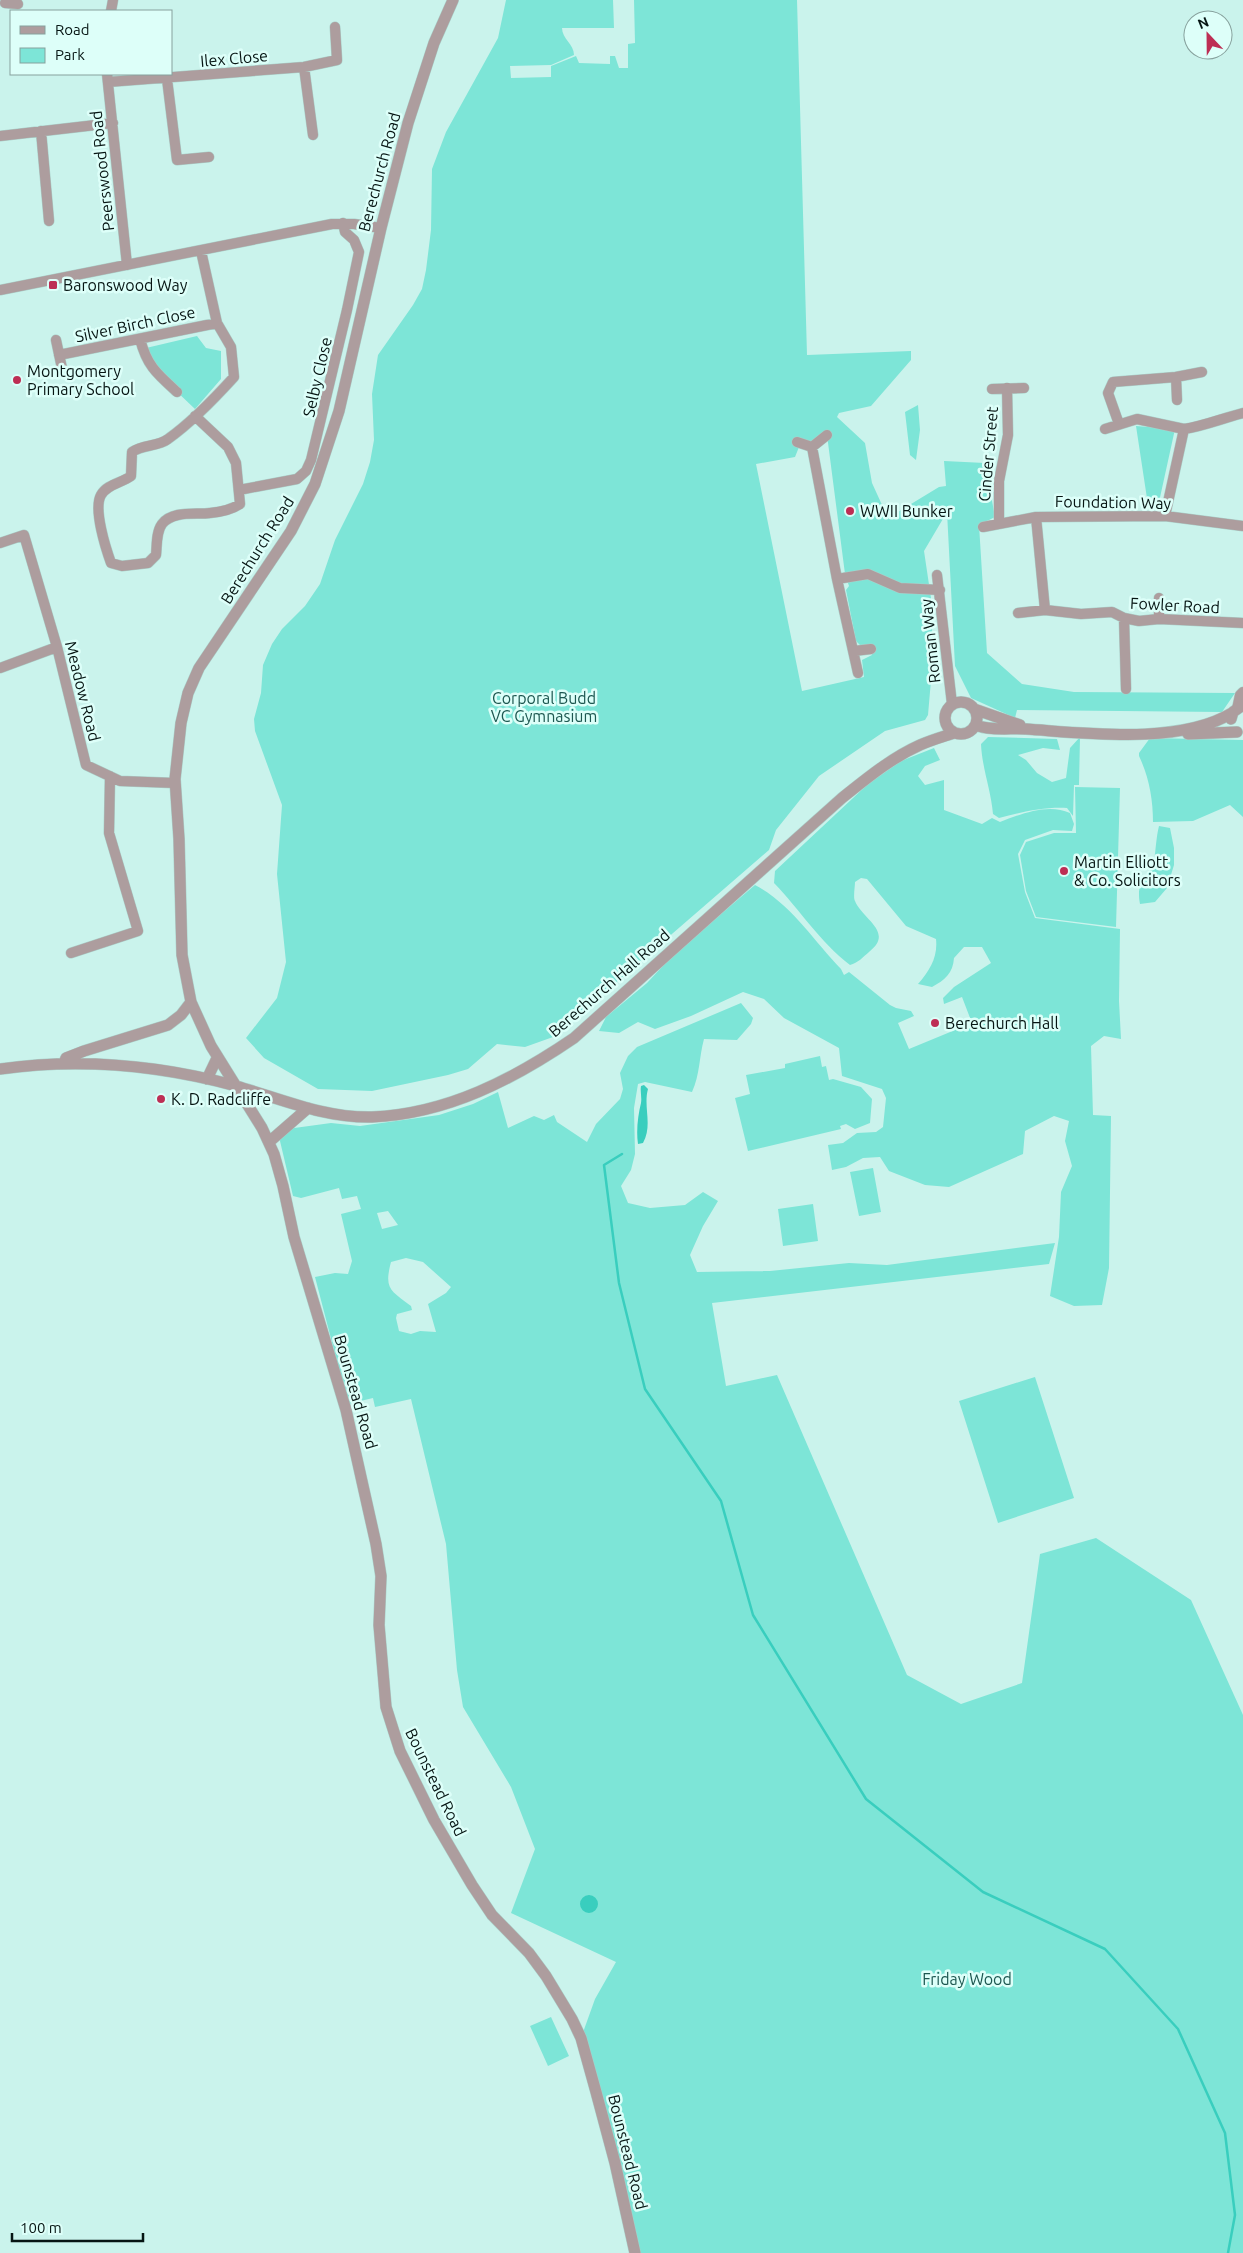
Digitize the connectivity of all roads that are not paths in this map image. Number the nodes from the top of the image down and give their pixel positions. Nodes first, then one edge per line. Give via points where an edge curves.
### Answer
1 (454, 0) edge
2 (3, 4) edge
3 (18, 4) dead end
4 (335, 27) dead end
5 (304, 67) junction
6 (107, 78) edge
7 (167, 79) junction
8 (113, 123) junction
9 (41, 131) junction
10 (313, 135) dead end
11 (0, 136) edge
12 (209, 157) dead end
13 (49, 221) dead end
14 (343, 223) junction
15 (380, 228) junction
16 (201, 251) junction
17 (127, 265) junction
18 (0, 290) edge
19 (216, 323) junction
20 (140, 339) junction
21 (56, 340) dead end
22 (60, 356) junction
23 (1202, 372) dead end
24 (63, 373) dead end
25 (1176, 377) junction
26 (1007, 388) junction
27 (1024, 388) dead end
28 (992, 389) dead end
29 (177, 392) dead end
30 (1177, 400) dead end
31 (1243, 413) edge
32 (195, 416) junction
33 (1119, 424) junction
34 (1105, 429) dead end
35 (1184, 429) junction
36 (827, 435) dead end
37 (797, 442) dead end
38 (812, 447) junction
39 (239, 490) junction
40 (1036, 516) junction
41 (1165, 516) junction
42 (999, 524) junction
43 (983, 526) dead end
44 (1243, 526) edge
45 (0, 543) edge
46 (937, 575) dead end
47 (837, 579) junction
48 (940, 590) junction
49 (1159, 598) dead end
50 (1045, 610) junction
51 (1018, 613) dead end
52 (1124, 618) junction
53 (1159, 619) junction
54 (1243, 623) edge
55 (57, 647) junction
56 (871, 649) dead end
57 (854, 651) junction
58 (0, 668) edge
59 (858, 673) dead end
60 (1126, 689) dead end
61 (1243, 692) edge
62 (952, 704) junction
63 (974, 709) junction
64 (1237, 709) edge
65 (946, 722) junction
66 (976, 725) junction
67 (1026, 729) junction
68 (1179, 732) junction
69 (954, 733) junction
70 (1240, 733) edge
71 (920, 745) junction
72 (110, 776) junction
73 (175, 783) junction
74 (72, 953) dead end
75 (191, 1002) junction
76 (217, 1058) junction
77 (64, 1063) junction
78 (0, 1069) edge
79 (207, 1079) junction
80 (235, 1086) junction
81 (308, 1108) junction
82 (269, 1142) junction
83 (635, 2253) edge

1 - 15 street, Berechurch Road via 434,43 408,123
2 - 3 street
4 - 5 street, Ilex Close via 337,60
5 - 7 street, Ilex Close
5 - 10 street
6 - 7 street, Ilex Close
6 - 8 street, Peerswood Road
7 - 12 street via 177,160
8 - 9 street
8 - 17 street, Peerswood Road
9 - 11 street
9 - 13 street
14 - 15 street
14 - 16 street
14 - 39 street, Selby Close via 358,252 312,460 298,479
15 - 73 street, Berechurch Road via 339,411 315,484 291,531 199,668 183,711
16 - 17 street
16 - 19 street
17 - 18 street
19 - 20 street, Silver Birch Close
19 - 32 street via 231,347 234,377
20 - 22 street, Silver Birch Close
20 - 29 street via 151,369
21 - 22 street
22 - 24 street
23 - 25 street
25 - 30 street
25 - 33 street via 1113,382 1108,393
26 - 27 street, Cinder Street
26 - 28 street, Cinder Street
26 - 42 street, Cinder Street via 1008,435 999,481
31 - 35 street
32 - 39 street via 228,447 236,463
32 - 39 street via 167,440 132,452 131,476 101,494 98,510 111,564 148,563 156,555 162,524 170,518 192,512 209,514 231,510 240,504
33 - 34 street
33 - 35 street via 1137,419
35 - 41 street
36 - 38 street
37 - 38 street
38 - 47 street
40 - 41 street, Foundation Way
40 - 42 street, Foundation Way
40 - 50 street
41 - 44 street, Foundation Way
42 - 43 street, Foundation Way
45 - 55 street, Meadow Road via 24,535
46 - 48 street, Roman Way
47 - 48 street via 868,574 900,588
47 - 57 street
48 - 62 street, Roman Way
49 - 53 street
50 - 51 street, Fowler Road
50 - 52 street, Fowler Road via 1081,614 1112,612
52 - 53 street, Fowler Road via 1139,621
52 - 60 street
53 - 54 street, Fowler Road
55 - 58 street
55 - 72 street, Meadow Road via 86,766
56 - 57 street
57 - 59 street
61 - 64 street
62 - 63 street via 962,702
62 - 65 street
63 - 66 street via 978,714
63 - 67 street
64 - 68 street via 1211,725
64 - 70 street via 1232,726
65 - 69 street
65 - 71 street, Berechurch Hall Road
66 - 67 street
66 - 69 street via 968,733
67 - 68 street via 1072,734
68 - 70 street via 1206,735
69 - 71 street, Berechurch Hall Road
71 - 81 street, Berechurch Hall Road via 880,768 842,798 588,1026 550,1054 471,1096 416,1112 364,1116 326,1114
72 - 73 street, Meadow Road via 120,781
72 - 74 street via 109,833 138,931
73 - 75 street, Berechurch Road via 182,955
75 - 76 street, Berechurch Road
75 - 77 street via 168,1025 84,1050 66,1058
76 - 79 street
76 - 80 street, Berechurch Road
77 - 78 street, Berechurch Hall Road
77 - 79 street, Berechurch Hall Road via 136,1066
79 - 80 street, Berechurch Hall Road
80 - 81 street, Berechurch Hall Road
80 - 82 street, Bounstead Road
81 - 82 street
82 - 83 street, Bounstead Road via 346,1410 366,1492 381,1576 381,1656 390,1720 400,1751 431,1814 472,1885 492,1915 546,1976 572,2019 596,2092

